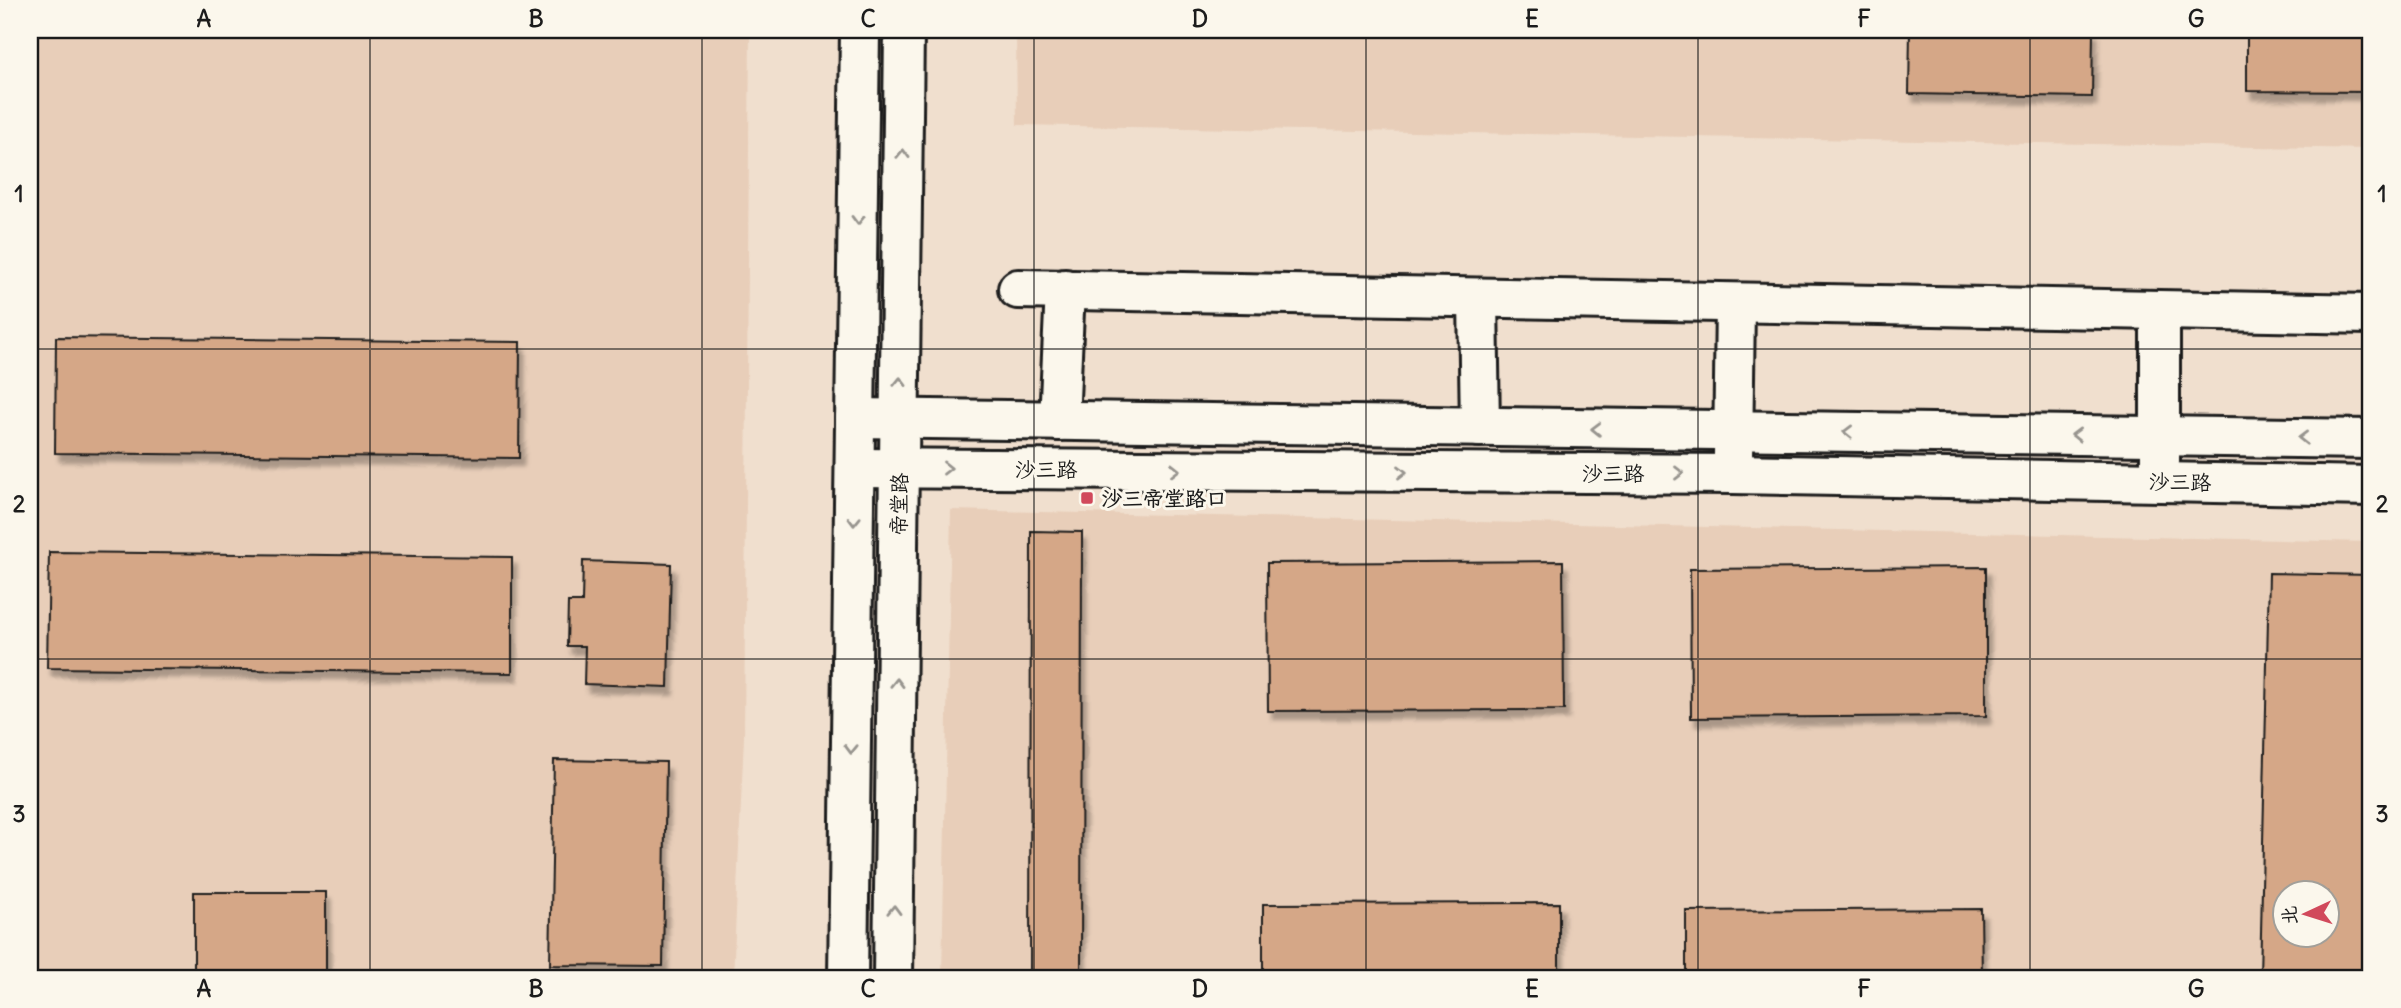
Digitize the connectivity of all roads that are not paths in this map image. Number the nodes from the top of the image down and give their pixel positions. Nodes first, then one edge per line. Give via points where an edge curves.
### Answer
1 (860, 30) edge
2 (904, 30) edge
3 (1018, 289) dead end
4 (1065, 289) junction
5 (1478, 299) junction
6 (1735, 304) junction
7 (2160, 310) junction
8 (2371, 314) edge
9 (855, 418) junction
10 (900, 418) junction
11 (1059, 421) junction
12 (1480, 427) junction
13 (1734, 431) junction
14 (2160, 437) junction
15 (2371, 439) edge
16 (855, 468) junction
17 (900, 468) junction
18 (1733, 474) junction
19 (2160, 482) junction
20 (2371, 486) edge
21 (848, 978) edge
22 (893, 978) edge

1 -> 9 street
10 -> 2 street, 帝堂路
3 - 4 street
4 - 5 street
4 - 11 street
5 - 6 street
5 - 12 street
6 - 7 street
6 - 13 street
7 - 8 street
7 - 14 street
9 - 10 street, 沙三路
9 - 16 street
10 - 11 street, 沙三路
10 - 17 street, 帝堂路
11 - 12 street, 沙三路
13 -> 12 street, 沙三路
14 -> 13 street, 沙三路
13 - 18 street
15 -> 14 street, 沙三路
14 - 19 street
16 - 17 street, 沙三路
16 -> 21 street
17 -> 18 street, 沙三路
22 -> 17 street, 帝堂路
18 - 19 street, 沙三路
19 - 20 street, 沙三路

